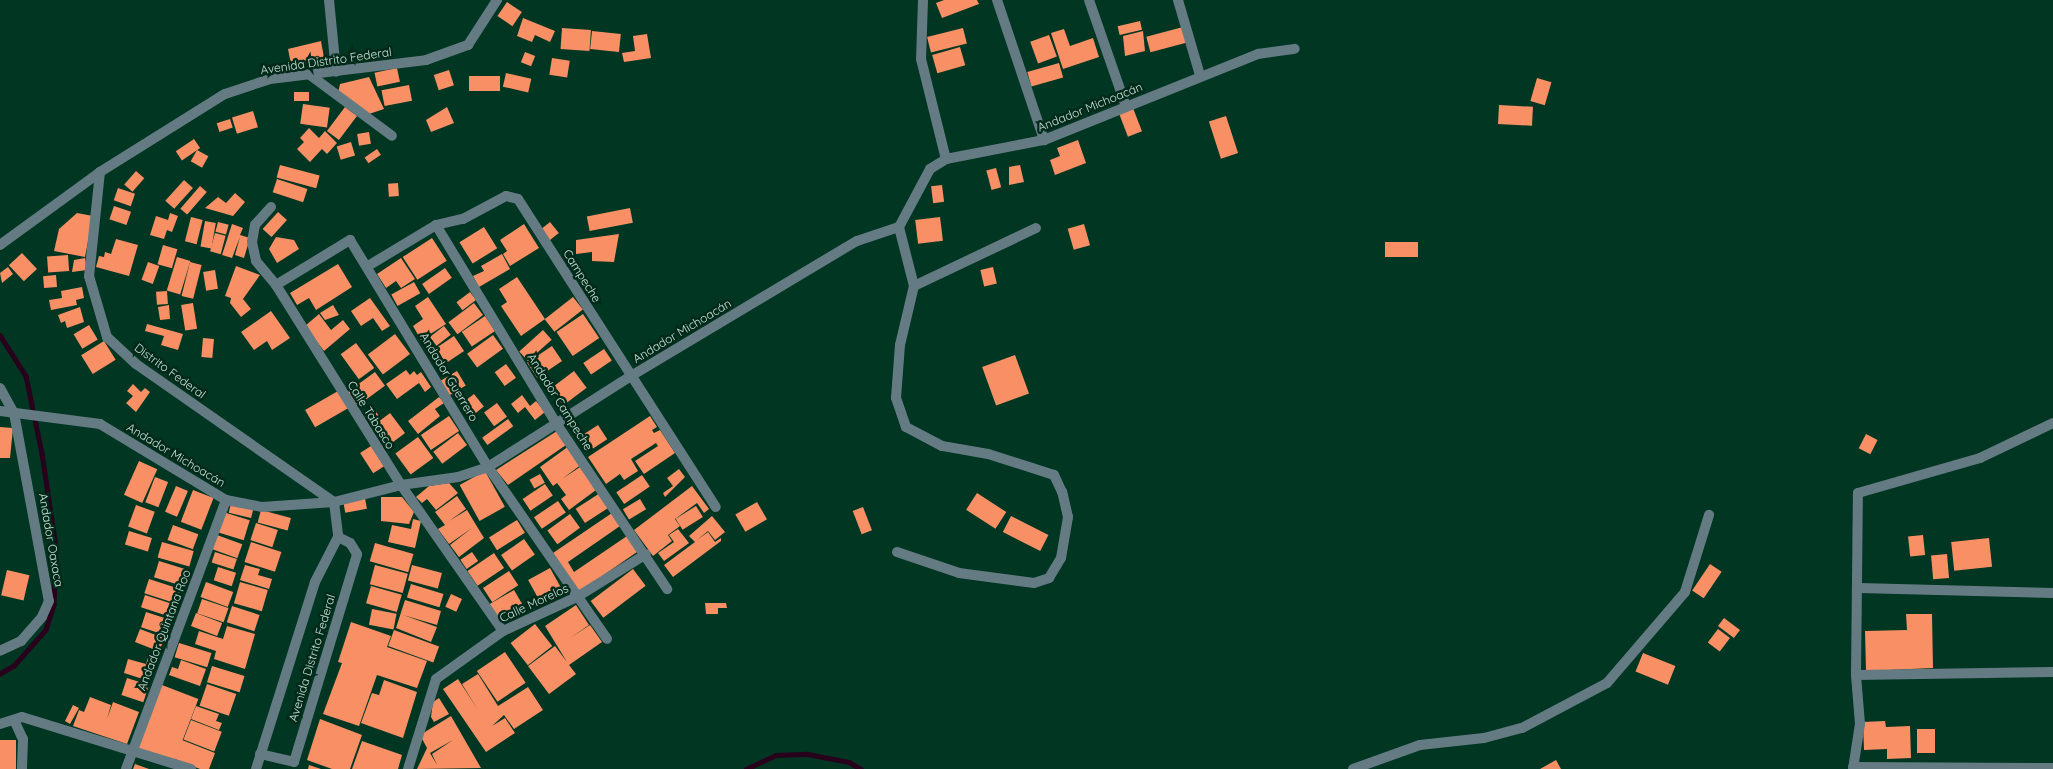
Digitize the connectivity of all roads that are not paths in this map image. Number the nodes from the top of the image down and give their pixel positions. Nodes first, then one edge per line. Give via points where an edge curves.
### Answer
1 (329, 0) edge
2 (497, 0) edge
3 (923, 0) edge
4 (997, 0) edge
5 (1089, 0) edge
6 (1178, 0) edge
7 (1295, 50) dead end
8 (336, 72) junction
9 (310, 75) junction
10 (1200, 75) junction
11 (1126, 106) junction
12 (392, 136) dead end
13 (1044, 140) junction
14 (946, 159) junction
15 (100, 172) junction
16 (271, 206) dead end
17 (436, 225) junction
18 (899, 227) junction
19 (1036, 228) dead end
20 (0, 246) edge
21 (368, 266) junction
22 (276, 285) junction
23 (914, 286) junction
24 (631, 376) junction
25 (0, 388) edge
26 (0, 411) edge
27 (18, 413) junction
28 (556, 423) junction
29 (2053, 423) edge
30 (488, 467) junction
31 (401, 486) junction
32 (226, 500) junction
33 (334, 502) junction
34 (716, 507) dead end
35 (1709, 515) dead end
36 (338, 537) junction
37 (897, 552) dead end
38 (646, 554) junction
39 (1859, 588) junction
40 (668, 589) dead end
41 (2053, 594) edge
42 (577, 597) junction
43 (503, 631) junction
44 (607, 639) dead end
45 (0, 651) edge
46 (2053, 672) edge
47 (1856, 675) junction
48 (14, 720) junction
49 (0, 724) edge
50 (132, 749) junction
51 (260, 754) junction
52 (1853, 768) edge
53 (2053, 768) edge
54 (22, 769) edge
55 (126, 769) edge
56 (191, 769) edge
57 (256, 769) edge
58 (408, 769) edge
59 (1352, 769) edge

1 - 8 street
2 - 8 street, Avenida Distrito Federal via 468,45 426,60
3 - 14 street via 921,59
4 - 13 street
5 - 11 street
6 - 10 street
7 - 10 street, Andador Michoacán via 1258,54
8 - 9 street, Avenida Distrito Federal
9 - 12 street
9 - 15 street, Avenida Distrito Federal via 270,79 225,94
10 - 11 street, Andador Michoacán
11 - 13 street, Andador Michoacán
13 - 14 street, Andador Michoacán
14 - 18 street, Andador Michoacán via 930,170
15 - 20 street, Avenida Distrito Federal
15 - 33 street, Distrito Federal via 89,276 107,337 136,364
16 - 22 street, Calle Tabasco via 254,225 252,242 256,261
17 - 21 street, Campeche
17 - 24 street, Campeche via 463,219 506,196 518,199
17 - 28 street, Andador Campeche
18 - 23 street
18 - 24 street, Andador Michoacán via 857,240
19 - 23 street
21 - 22 street, Andador Guerrero via 350,240
21 - 30 street, Andador Guerrero
22 - 31 street, Calle Tabasco
23 - 37 street via 900,344 896,398 906,427 942,446 988,454 1054,475 1068,517 1061,558 1049,578 1034,583 959,573
24 - 28 street, Andador Michoacán
24 - 34 street, Campeche
25 - 27 street, Andador Oaxaca
26 - 27 street, Andador Michoacán
27 - 32 street, Andador Michoacán via 100,424
27 - 45 street, Andador Oaxaca via 49,601 42,617 21,641
28 - 30 street, Andador Michoacán
28 - 38 street, Andador Campeche
29 - 39 street via 1980,458 1858,493
30 - 31 street, Andador Michoacán via 458,477
30 - 42 street, Andador Guerrero
31 - 33 street, Andador Michoacán
31 - 43 street, Calle Tabasco
32 - 33 street, Andador Michoacán via 262,507
32 - 50 street, Andador Quintana Roo
33 - 36 street
35 - 59 street via 1685,592 1606,683 1522,728 1484,738 1420,745
36 - 51 street, Avenida Distrito Federal via 315,582
36 - 51 street, Avenida Distrito Federal via 350,543 357,554 294,762
38 - 40 street, Andador Campeche
38 - 42 street, Calle Morelos
39 - 41 street
39 - 47 street
42 - 43 street, Calle Morelos
42 - 44 street, Andador Guerrero
43 - 58 street, Calle Morelos via 436,679
46 - 47 street
47 - 52 street via 1860,724
48 - 49 street
48 - 50 street via 22,717
48 - 54 street via 23,739
50 - 55 street, Andador Quintana Roo
50 - 56 street
51 - 57 street, Avenida Distrito Federal
52 - 53 street

